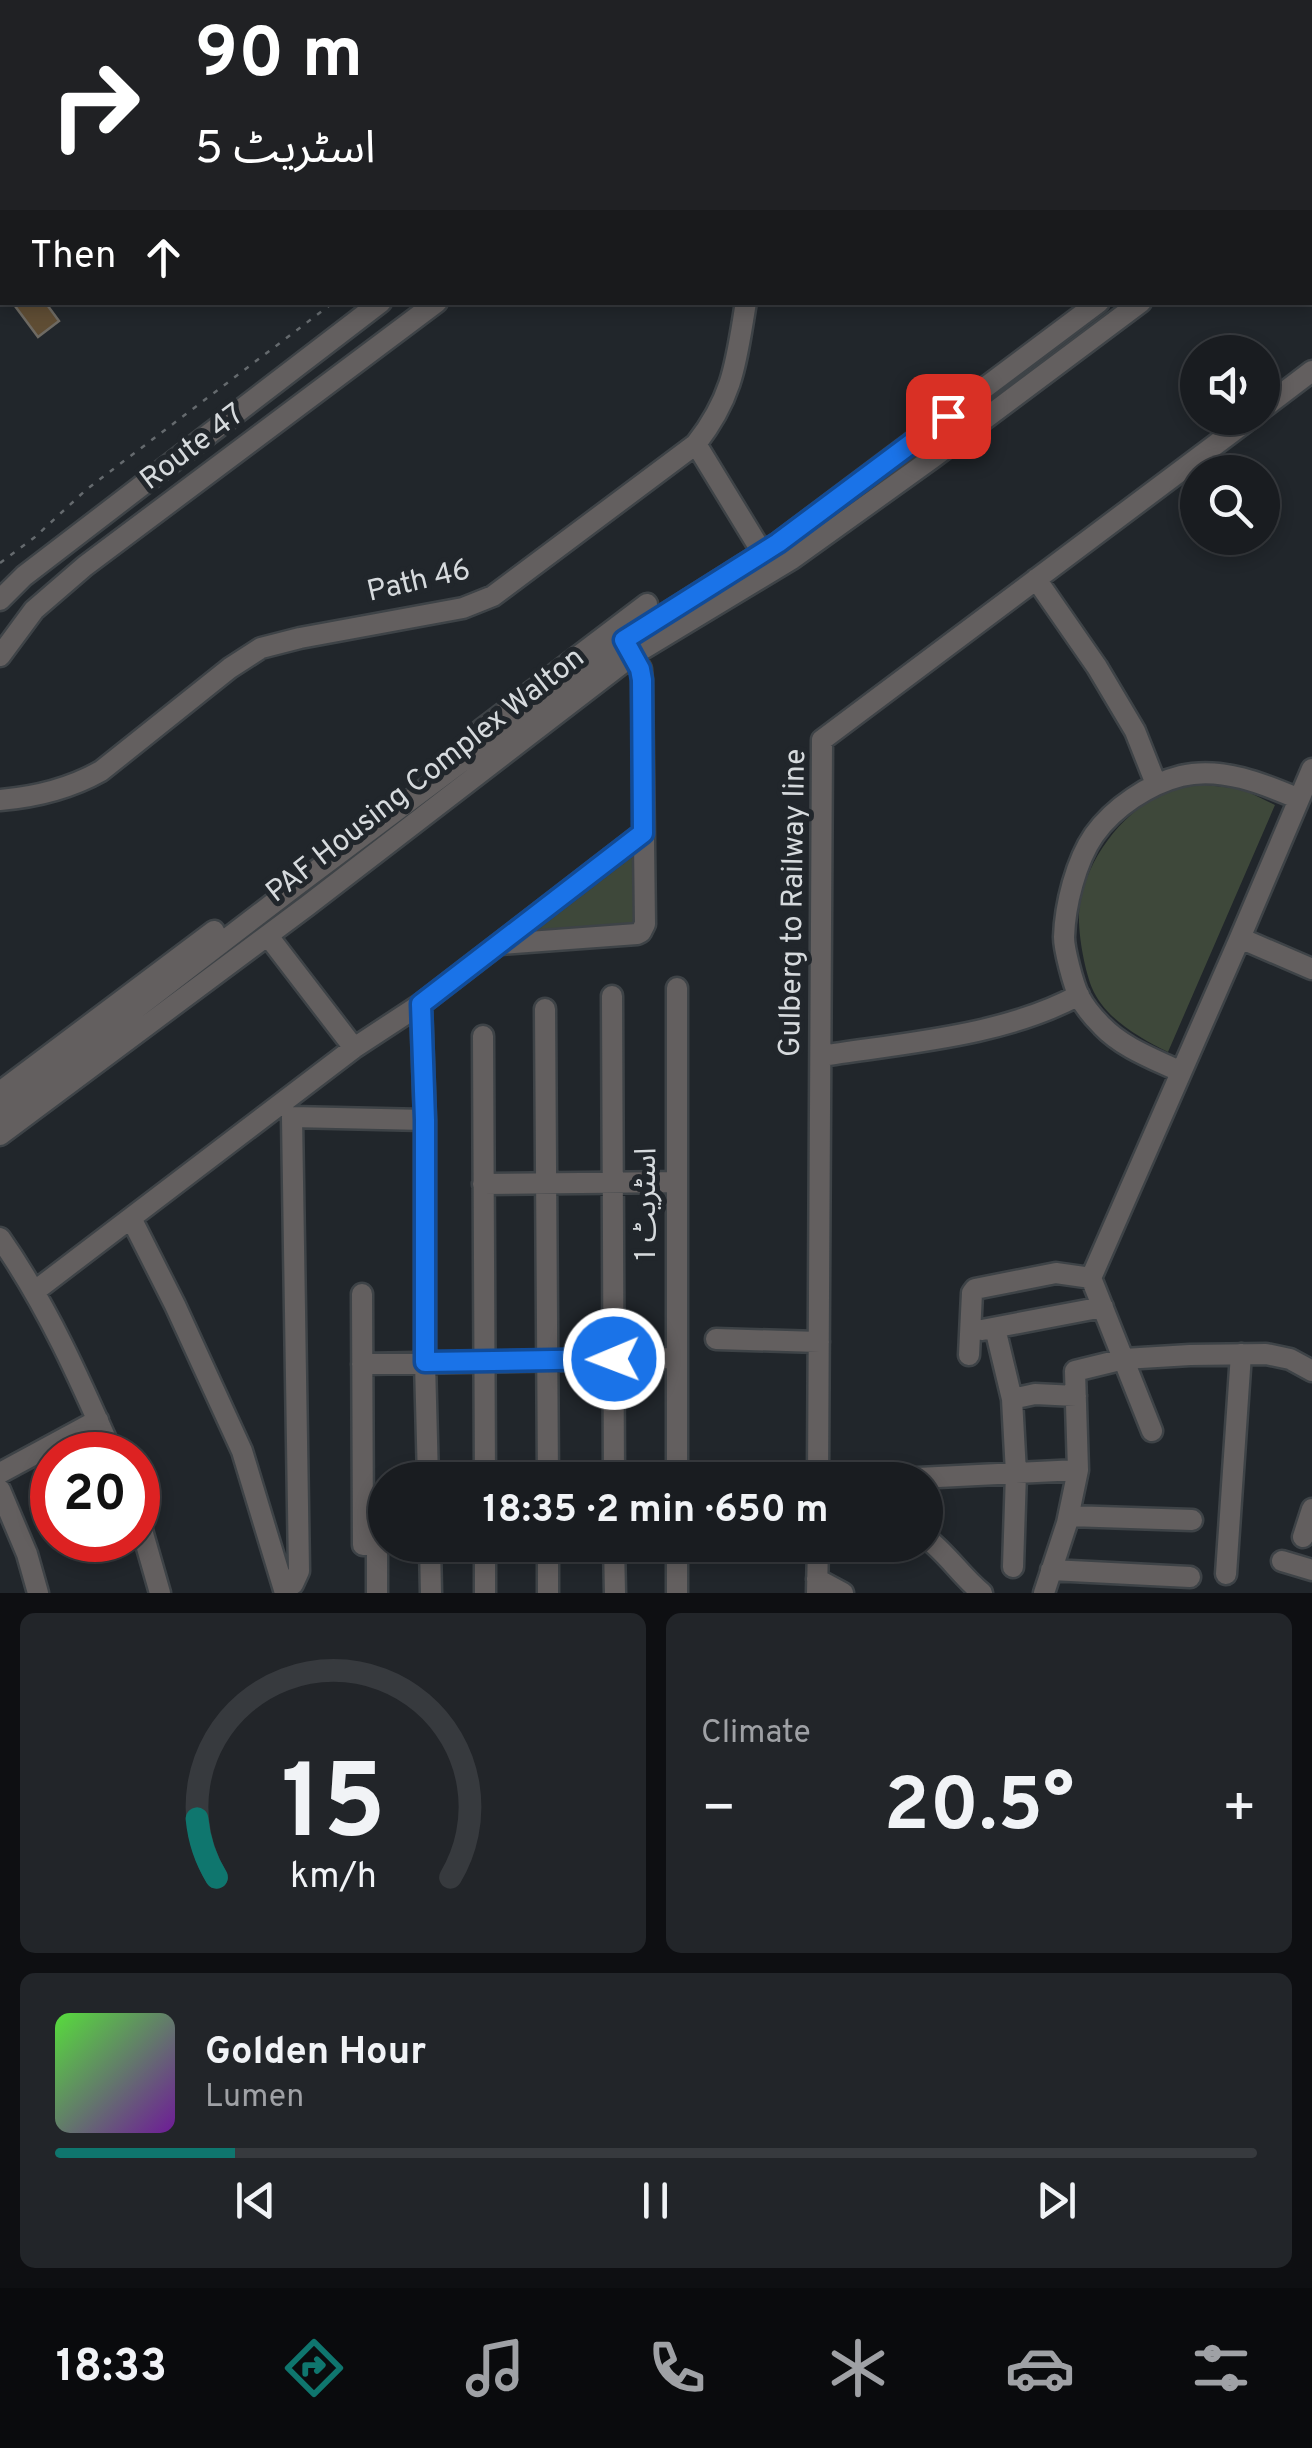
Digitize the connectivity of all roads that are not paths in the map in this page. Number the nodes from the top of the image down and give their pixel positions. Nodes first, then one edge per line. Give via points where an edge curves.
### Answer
1 (377, 305) edge
2 (433, 305) edge
3 (745, 305) edge
4 (1095, 305) edge
5 (1137, 305) edge
6 (1312, 371) edge
7 (1280, 395) edge
8 (1228, 435) edge
9 (696, 444) junction
10 (768, 562) junction
11 (1036, 579) junction
12 (0, 600) edge
13 (647, 604) dead end
14 (624, 641) junction
15 (0, 656) edge
16 (1312, 770) edge
17 (1156, 784) junction
18 (1299, 799) junction
19 (0, 800) edge
20 (643, 833) junction
21 (268, 936) junction
22 (1240, 938) junction
23 (499, 944) junction
24 (1312, 969) edge
25 (677, 988) dead end
26 (1078, 995) junction
27 (612, 996) dead end
28 (421, 1004) junction
29 (545, 1009) dead end
30 (482, 1036) dead end
31 (354, 1048) junction
32 (821, 1056) junction
33 (1180, 1072) junction
34 (0, 1092) edge
35 (288, 1110) junction
36 (0, 1113) edge
37 (425, 1120) junction
38 (0, 1135) edge
39 (677, 1182) junction
40 (613, 1183) junction
41 (483, 1184) junction
42 (546, 1184) junction
43 (132, 1218) junction
44 (0, 1238) edge
45 (1090, 1278) junction
46 (35, 1291) junction
47 (362, 1294) dead end
48 (1102, 1306) junction
49 (716, 1339) dead end
50 (819, 1342) junction
51 (1240, 1354) junction
52 (969, 1355) dead end
53 (677, 1358) junction
54 (614, 1359) junction
55 (1124, 1359) junction
56 (547, 1360) junction
57 (484, 1361) junction
58 (425, 1362) junction
59 (362, 1364) junction
60 (1312, 1371) edge
61 (1076, 1396) junction
62 (1012, 1398) junction
63 (98, 1420) junction
64 (1152, 1431) dead end
65 (103, 1432) edge
66 (428, 1462) edge
67 (485, 1462) edge
68 (548, 1462) edge
69 (614, 1462) edge
70 (677, 1462) edge
71 (818, 1462) edge
72 (1078, 1470) junction
73 (0, 1473) edge
74 (1016, 1473) junction
75 (943, 1477) edge
76 (0, 1490) edge
77 (1312, 1509) edge
78 (1069, 1516) junction
79 (1192, 1520) dead end
80 (1304, 1538) dead end
81 (368, 1545) edge
82 (943, 1553) edge
83 (1282, 1560) dead end
84 (151, 1562) edge
85 (380, 1562) edge
86 (430, 1562) edge
87 (485, 1562) edge
88 (548, 1562) edge
89 (614, 1562) edge
90 (677, 1562) edge
91 (1013, 1567) dead end
92 (1052, 1570) junction
93 (1312, 1570) edge
94 (1226, 1574) dead end
95 (1190, 1577) dead end
96 (817, 1586) edge
97 (284, 1590) edge
98 (36, 1592) edge
99 (160, 1593) edge
100 (377, 1593) edge
101 (431, 1593) edge
102 (486, 1593) edge
103 (548, 1593) edge
104 (615, 1593) edge
105 (677, 1593) edge
106 (843, 1593) edge
107 (982, 1593) edge
108 (1044, 1593) edge

1 - 12 street, Route 47
2 - 15 street, Route 47 via 85,566 34,610
3 - 9 street, Path 46 via 728,392
4 - 10 street, PAF Housing Complex Walton
5 - 10 street, PAF Housing Complex Walton via 934,457
6 - 7 street
8 - 11 street, Gulberg to Railway line
9 - 10 street
9 - 19 street, Path 46 via 493,596 463,608 262,648 101,771 54,792
10 - 14 street, PAF Housing Complex Walton
11 - 17 street via 1135,730
11 - 32 street, Gulberg to Railway line via 822,740
13 - 14 street
14 - 20 street via 642,680
14 - 21 street, PAF Housing Complex Walton
14 - 34 street
14 - 36 street, PAF Housing Complex Walton
16 - 18 street
17 - 18 street via 1223,775
17 - 26 street via 1094,835 1072,880 1064,939
18 - 22 street
20 - 23 street
20 - 23 street via 641,932
21 - 31 street
21 - 38 street, PAF Housing Complex Walton
22 - 24 street
22 - 33 street
23 - 28 street
25 - 39 street, اسٹریٹ 1
26 - 32 street via 998,1025
26 - 33 street via 1103,1028
27 - 40 street
28 - 31 street
28 - 37 street
29 - 42 street
30 - 41 street
31 - 35 street
32 - 50 street, Gulberg to Railway line
33 - 45 street
35 - 37 street
35 - 43 street
35 - 97 street via 299,1572
37 - 58 street
39 - 40 street
39 - 53 street, اسٹریٹ 1
40 - 42 street
40 - 54 street
41 - 42 street
41 - 57 street
42 - 56 street
43 - 46 street
43 - 97 street via 242,1451
44 - 46 street
45 - 48 street
45 - 52 street via 1056,1273 975,1289
46 - 63 street
47 - 59 street
48 - 55 street
48 - 62 street via 989,1329
49 - 50 street
50 - 71 street, Gulberg to Railway line
51 - 55 street
51 - 60 street via 1266,1354
51 - 94 street
53 - 54 street
53 - 70 street, اسٹریٹ 1
54 - 56 street
54 - 69 street
55 - 61 street via 1074,1371
55 - 64 street
56 - 57 street
56 - 68 street
57 - 58 street
57 - 67 street
58 - 59 street
58 - 66 street
59 - 81 street via 363,1545
61 - 62 street
61 - 72 street
62 - 74 street
63 - 65 street
63 - 73 street
72 - 74 street
72 - 78 street
74 - 75 street
74 - 91 street
76 - 98 street
77 - 80 street
78 - 79 street
78 - 92 street
82 - 107 street
83 - 93 street
84 - 99 street
85 - 100 street
86 - 101 street
87 - 102 street
88 - 103 street
89 - 104 street
90 - 105 street
92 - 95 street
92 - 108 street
96 - 106 street

